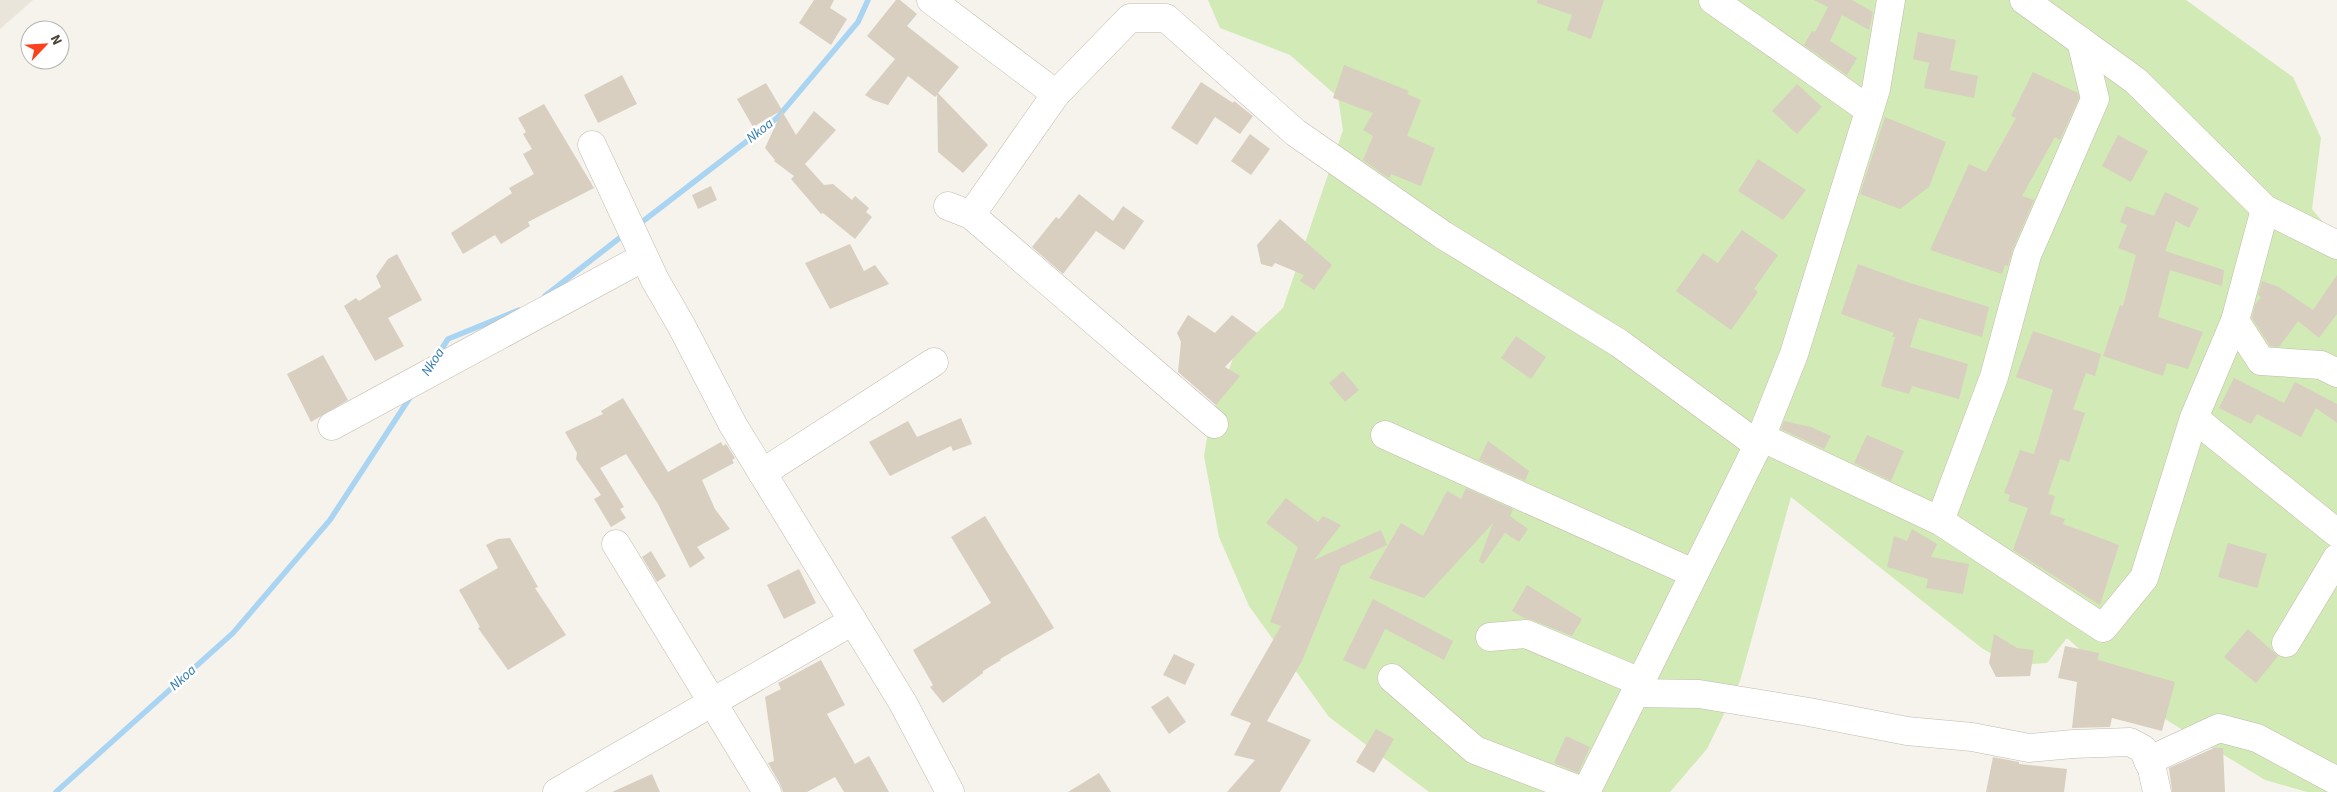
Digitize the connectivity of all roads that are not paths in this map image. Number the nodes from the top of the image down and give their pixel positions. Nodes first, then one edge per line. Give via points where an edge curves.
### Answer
1 (930, 0) edge
2 (1144, 0) edge
3 (1714, 0) edge
4 (1891, 0) edge
5 (2024, 0) edge
6 (1166, 18) junction
7 (2081, 41) junction
8 (1056, 94) junction
9 (1869, 110) junction
10 (592, 145) dead end
11 (2265, 209) junction
12 (2337, 245) edge
13 (644, 257) junction
14 (2235, 321) junction
15 (934, 362) dead end
16 (2337, 373) edge
17 (2194, 418) junction
18 (1214, 424) dead end
19 (332, 426) dead end
20 (1385, 435) dead end
21 (1759, 441) junction
22 (762, 473) junction
23 (1940, 521) junction
24 (2337, 533) edge
25 (616, 544) dead end
26 (2337, 558) edge
27 (1693, 573) junction
28 (852, 621) junction
29 (1490, 637) dead end
30 (2286, 643) dead end
31 (1392, 678) dead end
32 (1638, 688) junction
33 (713, 702) junction
34 (2148, 761) junction
35 (2337, 782) edge
36 (557, 792) edge
37 (767, 792) edge
38 (950, 792) edge
39 (1585, 792) edge
40 (2157, 792) edge

1 - 8 street
2 - 6 street
3 - 9 street
4 - 9 street via 1876,89
5 - 7 street
6 - 8 street via 1130,18
6 - 21 street via 1296,133 1443,235 1619,343
7 - 11 street via 2136,81
7 - 23 street via 2095,99 2027,255 1994,377
8 - 18 street via 960,211
9 - 21 street via 1794,354
10 - 13 street
11 - 12 street
11 - 14 street
13 - 19 street
13 - 22 street
14 - 16 street via 2261,361 2321,365
14 - 17 street
15 - 22 street
17 - 23 street via 2144,578 2103,628
17 - 24 street
20 - 27 street
21 - 23 street
21 - 27 street
22 - 28 street
25 - 33 street
26 - 30 street
27 - 32 street
28 - 33 street
28 - 38 street via 903,704
29 - 32 street via 1526,634
31 - 39 street via 1475,750
32 - 34 street via 1699,694 1907,732 1972,737 2029,748 2130,742 2143,749
32 - 39 street
33 - 36 street
33 - 37 street
34 - 35 street via 2219,728 2257,738
34 - 40 street

